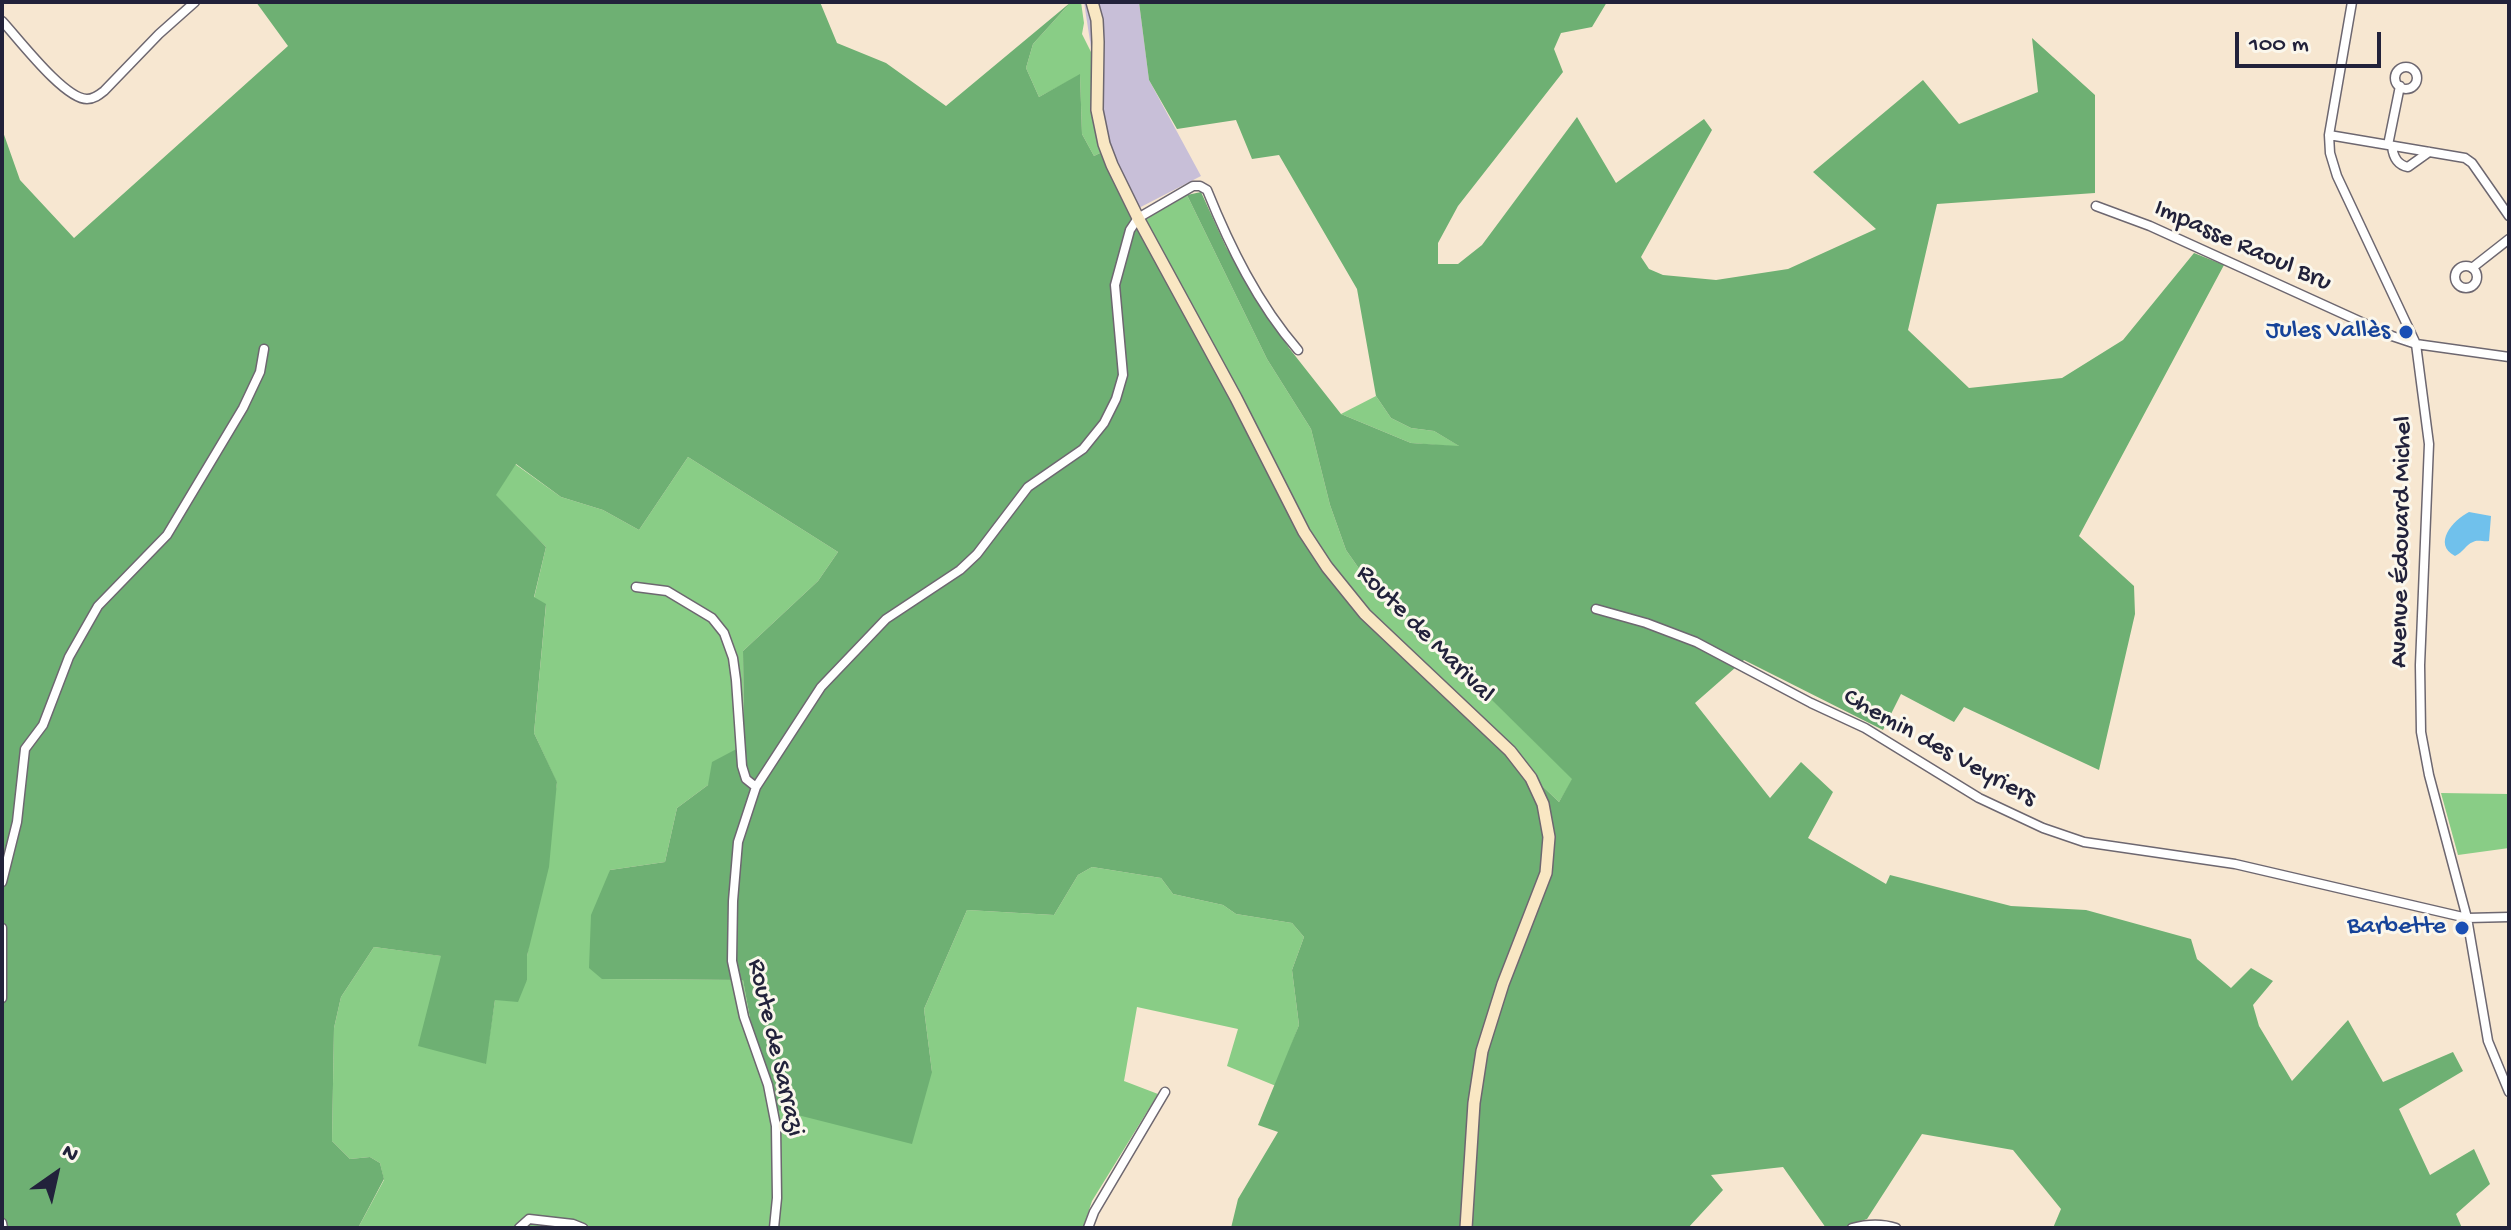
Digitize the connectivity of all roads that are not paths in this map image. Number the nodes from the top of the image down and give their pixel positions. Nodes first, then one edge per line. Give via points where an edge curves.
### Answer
1 (195, 2) edge
2 (1092, 2) edge
3 (2352, 2) edge
4 (2, 21) edge
5 (2400, 86) dead end
6 (2329, 135) junction
7 (2390, 145) junction
8 (2429, 152) junction
9 (2096, 206) dead end
10 (2509, 216) edge
11 (1138, 218) junction
12 (2509, 239) edge
13 (2472, 268) dead end
14 (2416, 344) junction
15 (264, 349) dead end
16 (1298, 350) dead end
17 (2509, 357) edge
18 (636, 587) dead end
19 (1596, 609) dead end
20 (756, 787) junction
21 (2, 882) edge
22 (2509, 917) edge
23 (2467, 918) junction
24 (2, 928) edge
25 (2, 998) edge
26 (1165, 1092) dead end
27 (2509, 1092) edge
28 (519, 1228) edge
29 (583, 1228) edge
30 (774, 1228) edge
31 (1088, 1228) edge
32 (1466, 1228) edge
33 (1852, 1228) edge
34 (1896, 1228) edge

1 - 4 street via 104,91 86,99 68,92
2 - 11 main road, Route de Marival via 1100,127
3 - 6 street, Avenue Édouard Michel
5 - 7 street
6 - 7 street
6 - 14 street, Avenue Édouard Michel via 2337,176
7 - 8 street
7 - 8 street via 2399,163 2408,167
8 - 10 street via 2472,163
9 - 14 street, Impasse Raoul Bru
11 - 16 street via 1193,186 1207,190 1233,251
11 - 20 street, Route de Sarrazi via 1115,285 1123,375 1104,423 1083,449 1028,487 960,570 886,619 821,687
11 - 32 main road, Route de Marival via 1286,500 1327,567 1365,614 1510,751 1543,804 1549,837 1546,873 1482,1051
12 - 13 street
14 - 17 street, Impasse Raoul Bru
14 - 23 street, Avenue Édouard Michel via 2429,444 2421,732
15 - 21 street via 243,408 167,535 98,606 69,657 43,725 25,749 17,822
18 - 20 street via 667,591 712,618 724,633 736,680 742,766
19 - 23 street, Chemin des Veyriers via 1696,642 1865,728 1948,781 2043,828 2098,845 2235,864
20 - 30 street, Route de Sarrazi via 738,842 732,961 776,1126
22 - 23 street, Chemin des Veyriers
23 - 27 street, Avenue Édouard Michel via 2488,1041
24 - 25 street
26 - 31 street
28 - 29 street via 529,1219
33 - 34 street

